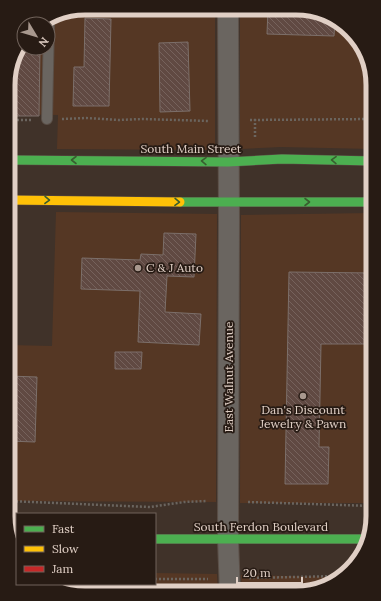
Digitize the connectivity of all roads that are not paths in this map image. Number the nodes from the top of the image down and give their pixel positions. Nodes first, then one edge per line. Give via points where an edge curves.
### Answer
1 (228, 15) edge
2 (48, 56) edge
3 (47, 120) road end
4 (15, 160) edge
5 (366, 160) edge
6 (228, 162) junction
7 (15, 200) edge
8 (366, 202) edge
9 (229, 203) junction
10 (156, 539) edge
11 (362, 539) edge
12 (228, 540) junction
13 (230, 586) edge

1 - 6 street, East Walnut Avenue
2 - 3 lane
6 -> 4 street, South Main Street
5 -> 6 street, South Main Street via 282,159
6 - 9 street, East Walnut Avenue
7 -> 9 street
9 -> 8 street
9 - 12 street, East Walnut Avenue
10 - 12 street, South Ferdon Boulevard
11 - 12 street, South Ferdon Boulevard
12 - 13 street, East Walnut Avenue

